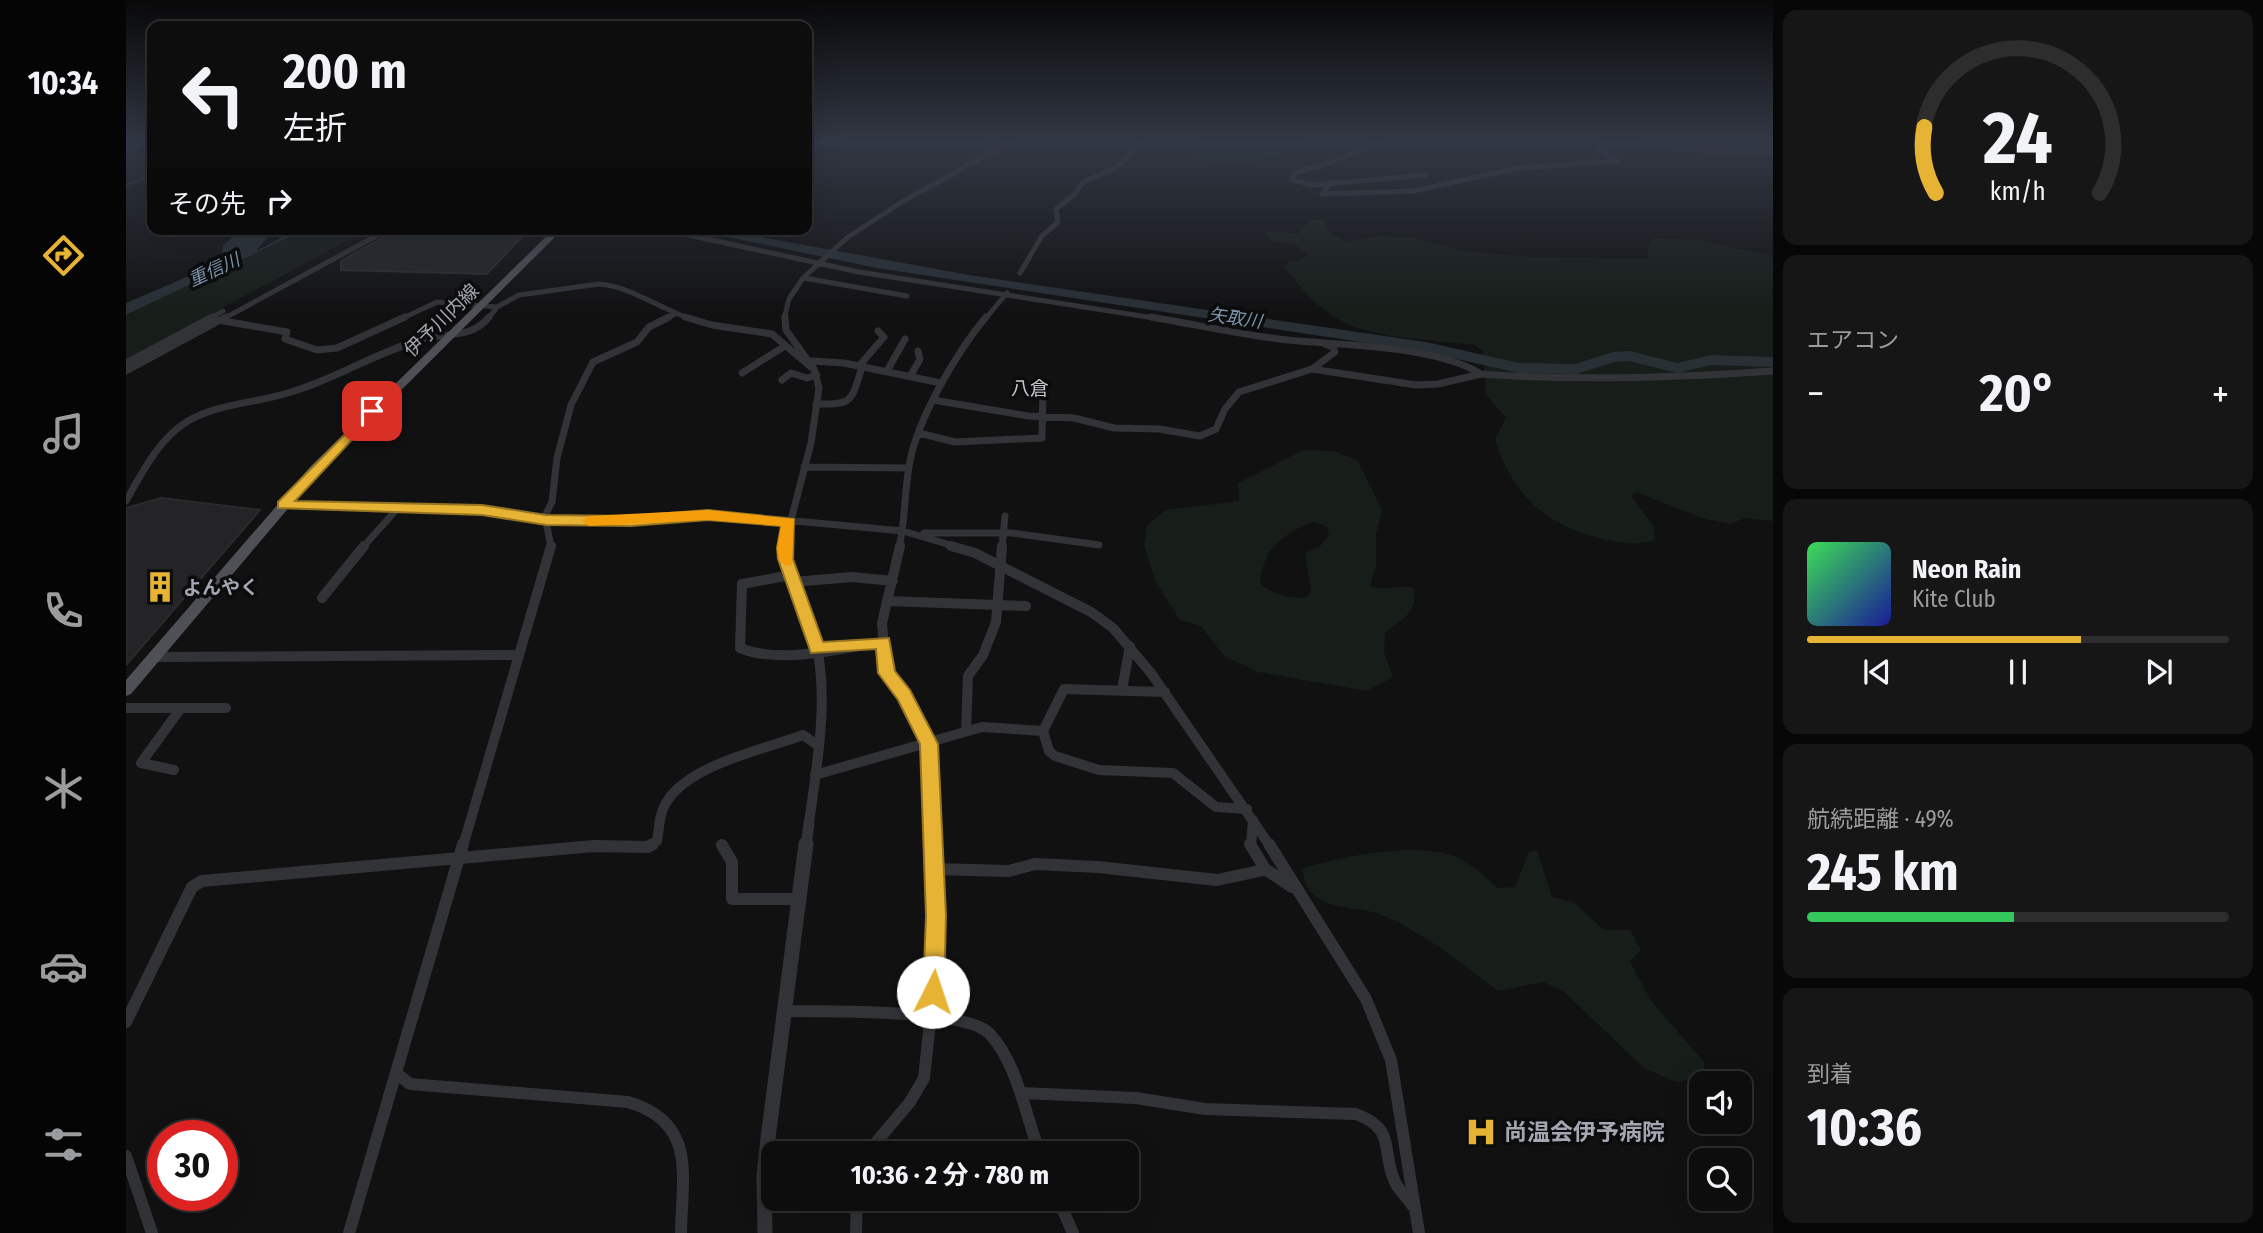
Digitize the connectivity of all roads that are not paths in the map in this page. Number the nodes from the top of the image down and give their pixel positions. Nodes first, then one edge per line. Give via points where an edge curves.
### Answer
1 (907, 200) edge
2 (1068, 200) edge
3 (369, 235) edge
4 (378, 235) edge
5 (553, 235) edge
6 (689, 235) edge
7 (819, 263) junction
8 (1020, 273) dead end
9 (804, 278) junction
10 (1007, 293) junction
11 (907, 296) dead end
12 (481, 306) junction
13 (497, 307) junction
14 (675, 314) junction
15 (218, 320) junction
16 (878, 331) dead end
17 (453, 334) junction
18 (905, 339) dead end
19 (1320, 343) junction
20 (785, 346) junction
21 (593, 349) dead end
22 (918, 351) dead end
23 (812, 361) junction
24 (593, 362) junction
25 (126, 363) edge
26 (860, 366) junction
27 (1312, 369) junction
28 (126, 371) edge
29 (887, 371) junction
30 (1773, 371) edge
31 (816, 372) junction
32 (742, 373) dead end
33 (911, 374) junction
34 (1481, 374) junction
35 (782, 380) dead end
36 (941, 383) junction
37 (1044, 390) dead end
38 (933, 400) junction
39 (816, 404) junction
40 (1041, 416) junction
41 (919, 433) junction
42 (804, 467) junction
43 (909, 468) junction
44 (126, 502) edge
45 (283, 505) junction
46 (398, 508) junction
47 (1005, 516) dead end
48 (546, 520) junction
49 (789, 522) junction
50 (904, 531) junction
51 (918, 534) junction
52 (1005, 534) junction
53 (1099, 545) dead end
54 (999, 564) junction
55 (792, 579) junction
56 (893, 581) junction
57 (323, 598) dead end
58 (887, 601) junction
59 (999, 605) junction
60 (1026, 606) dead end
61 (883, 642) junction
62 (1130, 646) junction
63 (817, 649) junction
64 (519, 655) junction
65 (153, 657) junction
66 (126, 690) edge
67 (1122, 690) junction
68 (1164, 692) junction
69 (126, 708) edge
70 (181, 708) junction
71 (226, 708) dead end
72 (966, 731) junction
73 (1043, 731) junction
74 (929, 744) junction
75 (817, 746) junction
76 (174, 770) dead end
77 (815, 775) junction
78 (1247, 809) junction
79 (1253, 820) junction
80 (809, 822) joint
81 (722, 845) dead end
82 (459, 857) junction
83 (934, 869) junction
84 (1265, 870) junction
85 (1294, 887) junction
86 (799, 899) junction
87 (784, 1011) junction
88 (931, 1017) junction
89 (126, 1022) edge
90 (396, 1073) junction
91 (1021, 1093) junction
92 (877, 1141) edge
93 (1036, 1141) edge
94 (126, 1156) edge
95 (1413, 1206) junction
96 (857, 1211) edge
97 (1063, 1211) edge
98 (152, 1233) edge
99 (349, 1233) edge
100 (681, 1233) edge
101 (765, 1233) edge
102 (856, 1233) edge
103 (1073, 1233) edge
104 (1419, 1233) edge

1 - 7 street via 863,224
2 - 8 street via 1056,209 1058,222 1042,236
3 - 25 street
4 - 15 street
5 - 12 main road, 伊予川内線
6 - 7 street
7 - 9 street
7 - 10 street
9 - 11 street
9 - 23 street via 789,297 783,322 789,340
10 - 19 street
10 - 36 street via 975,330
12 - 13 street
12 - 15 street via 437,302 337,348 317,350 285,339 287,332
12 - 17 main road, 伊予川内線
13 - 14 street via 519,295 599,284 612,285
13 - 17 street via 478,329
14 - 20 street via 730,329 772,334
14 - 24 street via 649,327 637,342
15 - 28 street
16 - 26 street via 884,337
17 - 44 street via 422,339 293,392 209,412 187,422 151,457
17 - 45 main road, 伊予川内線
18 - 29 street
19 - 27 street via 1334,347 1335,352
19 - 34 street via 1367,345 1465,365
20 - 31 street
20 - 32 street
21 - 24 street
22 - 33 street via 920,359
23 - 26 street
23 - 31 street
24 - 48 street via 569,410
26 - 29 street
26 - 39 street via 852,400 844,405
27 - 34 street via 1416,385
27 - 40 street via 1239,392 1216,429 1207,435 1114,428
29 - 33 street
30 - 34 street via 1677,379
31 - 35 street via 807,378 791,373
31 - 39 street
33 - 36 street
36 - 38 street
37 - 40 street
38 - 40 street
38 - 41 street
39 - 42 street
40 - 41 street via 1042,439 955,442
41 - 43 street
42 - 43 street
42 - 49 street
43 - 50 street
45 - 46 street
45 - 65 main road, 伊予川内線
46 - 48 street via 482,510
46 - 57 street
47 - 52 street
48 - 49 street via 631,521 708,515
48 - 64 street via 551,546
49 - 50 street
49 - 55 street via 784,548
50 - 51 street
50 - 56 street
51 - 52 street via 956,530
51 - 54 street
52 - 53 street
52 - 54 street
54 - 59 street
54 - 62 street via 1091,612
55 - 56 street via 852,576
55 - 63 street
55 - 63 street via 742,584 740,648 769,656
56 - 58 street
58 - 59 street
58 - 61 street
59 - 60 street
59 - 72 street via 990,638 968,676
61 - 63 street
61 - 74 street via 886,673 904,695
62 - 67 street
62 - 68 street
63 - 75 street via 822,690
64 - 65 street
64 - 82 street
65 - 66 main road, 伊予川内線
67 - 68 street
67 - 73 street via 1064,689
68 - 78 street
69 - 70 street
70 - 71 street
70 - 76 street via 141,763
72 - 73 street via 1010,727
72 - 74 street
73 - 78 street via 1055,756 1099,769 1173,773 1216,807
74 - 77 street
74 - 83 street
75 - 77 street
75 - 82 street via 803,735 692,775 669,798 662,810 657,841 648,847 594,846
77 - 80 street
78 - 79 street
79 - 84 street via 1255,858
79 - 85 street
80 - 86 street
81 - 86 street via 732,859 732,900
82 - 89 street via 202,881 192,887
82 - 90 street
83 - 84 street via 1009,871 1035,864 1217,880
83 - 88 street via 936,968
84 - 85 street
85 - 95 street via 1380,1028 1391,1060
86 - 87 street
87 - 88 street
87 - 101 street via 764,1176
88 - 91 street via 981,1024
88 - 92 street via 924,1078
90 - 99 street
90 - 100 street via 410,1084 628,1102 656,1110 676,1131
91 - 93 street
91 - 95 street via 1371,1118 1382,1127 1394,1180
94 - 98 street
95 - 104 street
96 - 102 street
97 - 103 street

